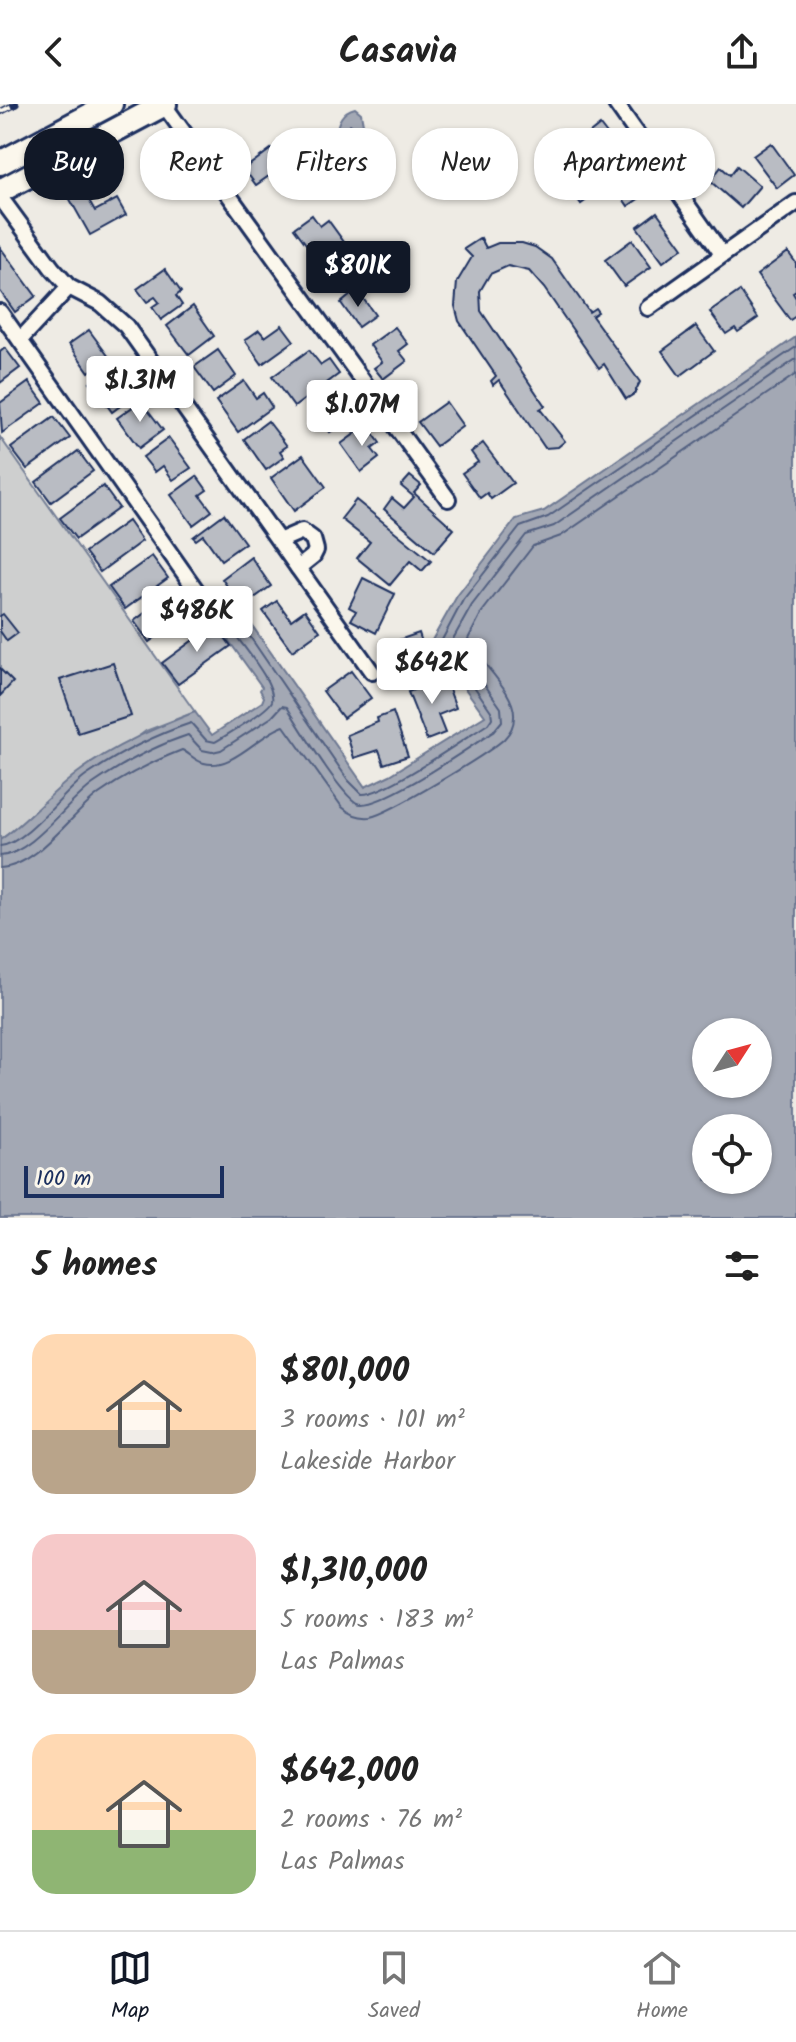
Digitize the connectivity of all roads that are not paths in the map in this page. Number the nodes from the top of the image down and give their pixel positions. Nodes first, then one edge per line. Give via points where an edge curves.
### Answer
1 (111, 104) edge
2 (165, 104) edge
3 (616, 104) edge
4 (0, 163) edge
5 (0, 194) edge
6 (796, 203) edge
7 (722, 254) junction
8 (69, 287) junction
9 (648, 308) dead end
10 (0, 312) edge
11 (20, 340) junction
12 (448, 499) dead end
13 (279, 541) junction
14 (298, 568) junction
15 (201, 597) dead end
16 (372, 672) dead end

1 - 4 main road
2 - 5 main road
2 - 12 street
3 - 7 street
5 - 8 street
6 - 7 street
7 - 9 street
8 - 11 street
8 - 13 street via 100,303 126,326
10 - 11 street
11 - 15 street
13 - 14 street
13 - 14 street via 302,531 313,539 313,556
14 - 16 street

